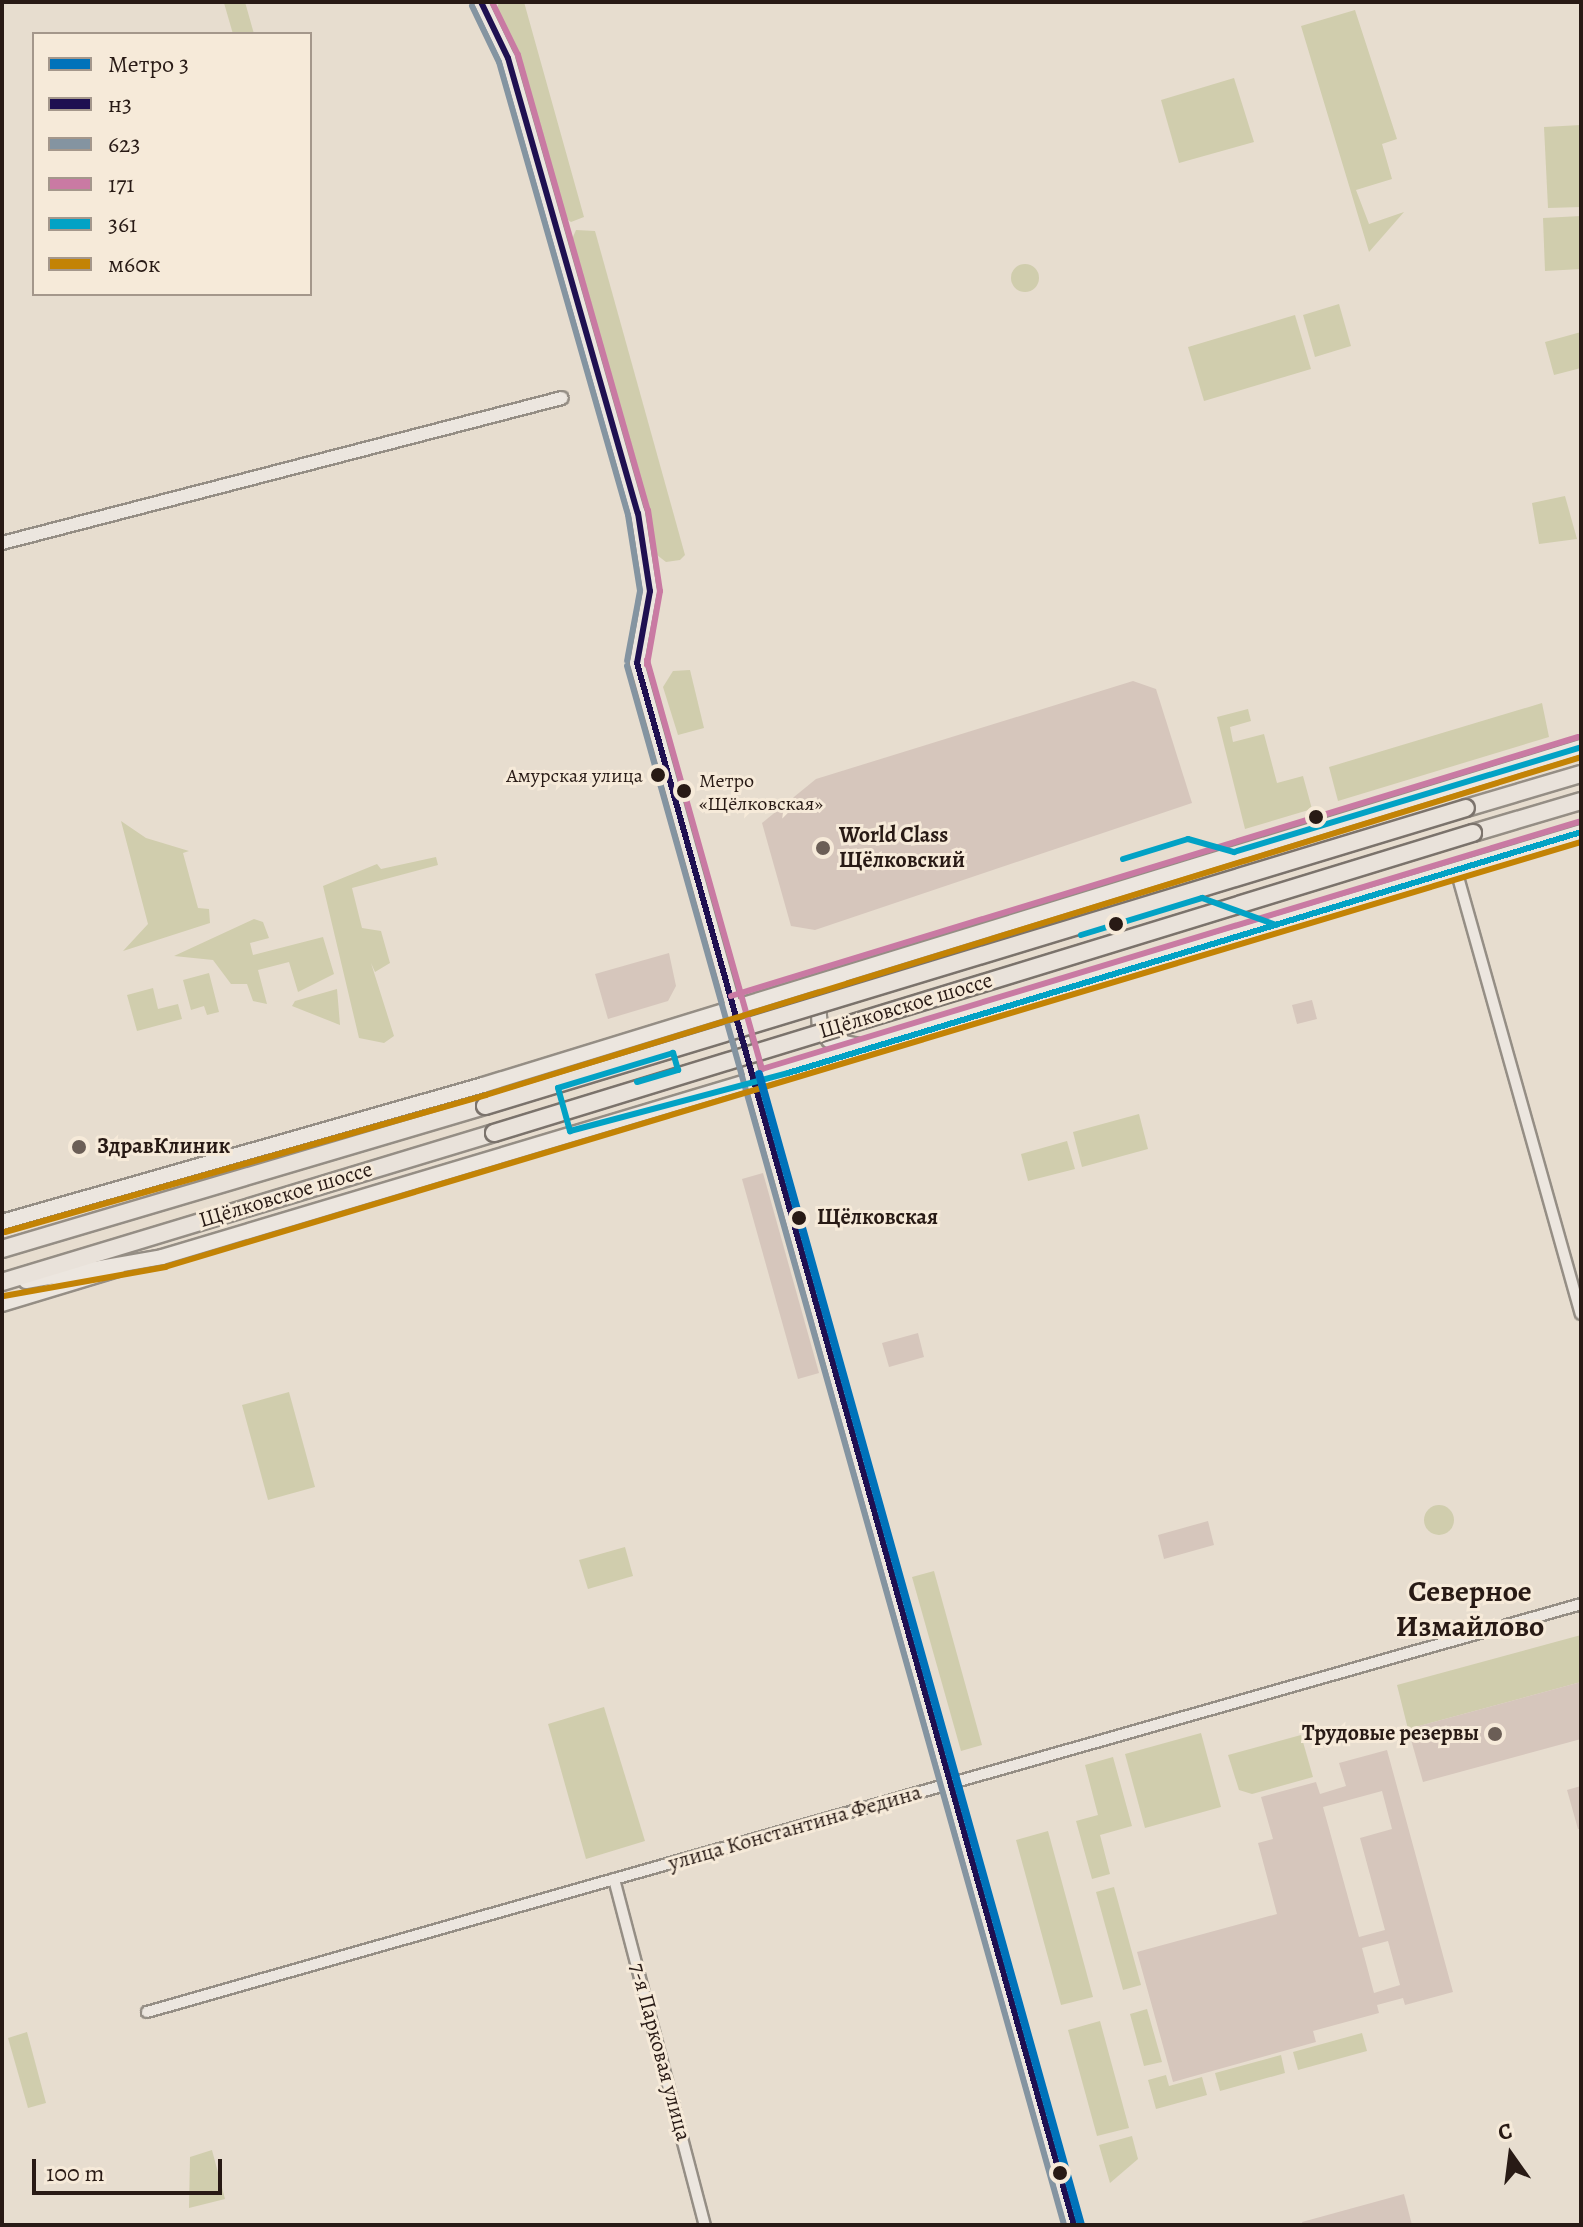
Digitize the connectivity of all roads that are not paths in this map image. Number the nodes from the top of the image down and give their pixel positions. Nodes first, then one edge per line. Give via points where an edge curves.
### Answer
1 (481, 2) edge
2 (562, 398) dead end
3 (2, 543) edge
4 (1581, 747) edge
5 (1581, 774) edge
6 (1581, 801) edge
7 (1581, 832) edge
8 (1456, 870) junction
9 (843, 974) junction
10 (734, 1006) junction
11 (869, 1048) junction
12 (755, 1082) junction
13 (2, 1222) edge
14 (2, 1249) edge
15 (162, 1257) junction
16 (2, 1284) edge
17 (2, 1305) edge
18 (1581, 1314) edge
19 (1581, 1604) edge
20 (951, 1783) junction
21 (614, 1879) junction
22 (147, 2012) dead end
23 (705, 2225) edge
24 (1074, 2225) edge

1 - 10 main road via 508,58 638,513 650,591 637,663
2 - 3 street
4 - 9 main road
5 - 14 main road, Щёлковское шоссе, bridge
6 - 16 main road, Щёлковское шоссе, bridge
7 - 8 main road
8 - 11 main road
8 - 18 street
9 - 10 main road
9 - 11 main road via 818,1001 820,1027 829,1040
10 - 12 main road
10 - 13 main road
11 - 12 main road
12 - 15 main road via 570,1131
12 - 20 main road
15 - 16 main road
15 - 17 street
19 - 20 street, улица Константина Федина
20 - 21 street, улица Константина Федина
20 - 24 main road
21 - 22 street, улица Константина Федина
21 - 23 street, 7-я Парковая улица

